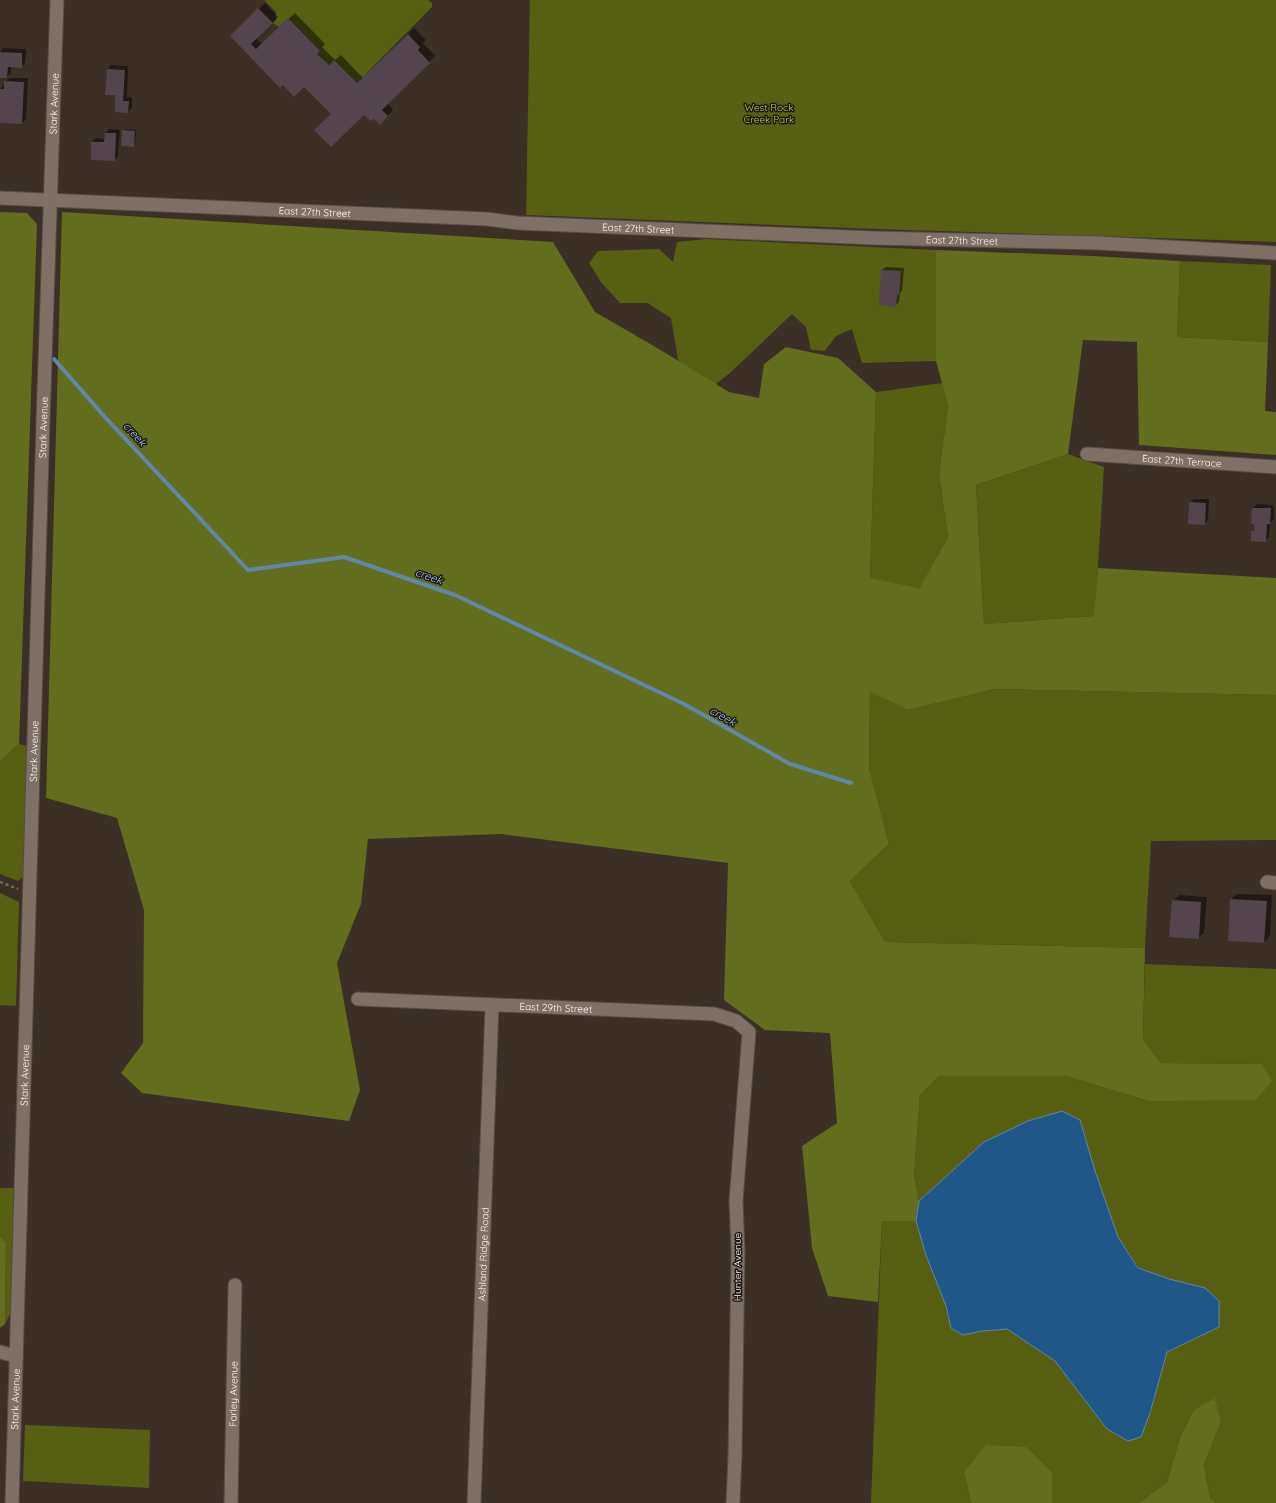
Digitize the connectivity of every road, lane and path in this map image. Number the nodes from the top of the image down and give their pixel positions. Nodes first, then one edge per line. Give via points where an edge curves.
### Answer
1 (57, 0) edge
2 (0, 198) edge
3 (50, 201) junction
4 (1276, 253) edge
5 (1087, 454) dead end
6 (1276, 467) edge
7 (0, 882) edge
8 (29, 894) junction
9 (358, 999) dead end
10 (492, 1004) junction
11 (749, 1032) joint
12 (236, 1285) dead end
13 (0, 1352) edge
14 (16, 1356) junction
15 (12, 1503) edge
16 (230, 1503) edge
17 (474, 1503) edge
18 (733, 1503) edge

1 - 3 street, Stark Avenue
2 - 3 street, East 27th Street
3 - 4 street, East 27th Street via 472,218 613,228 1099,243
3 - 8 street, Stark Avenue
5 - 6 street, East 27th Terrace
7 - 8 path
8 - 14 street, Stark Avenue
9 - 10 street, East 29th Street
10 - 11 street, East 29th Street via 714,1014 736,1021
10 - 17 street, Ashland Ridge Road
11 - 18 street, Hunter Avenue via 736,1201 738,1251
12 - 16 street, Farley Avenue
13 - 14 street
14 - 15 street, Stark Avenue

